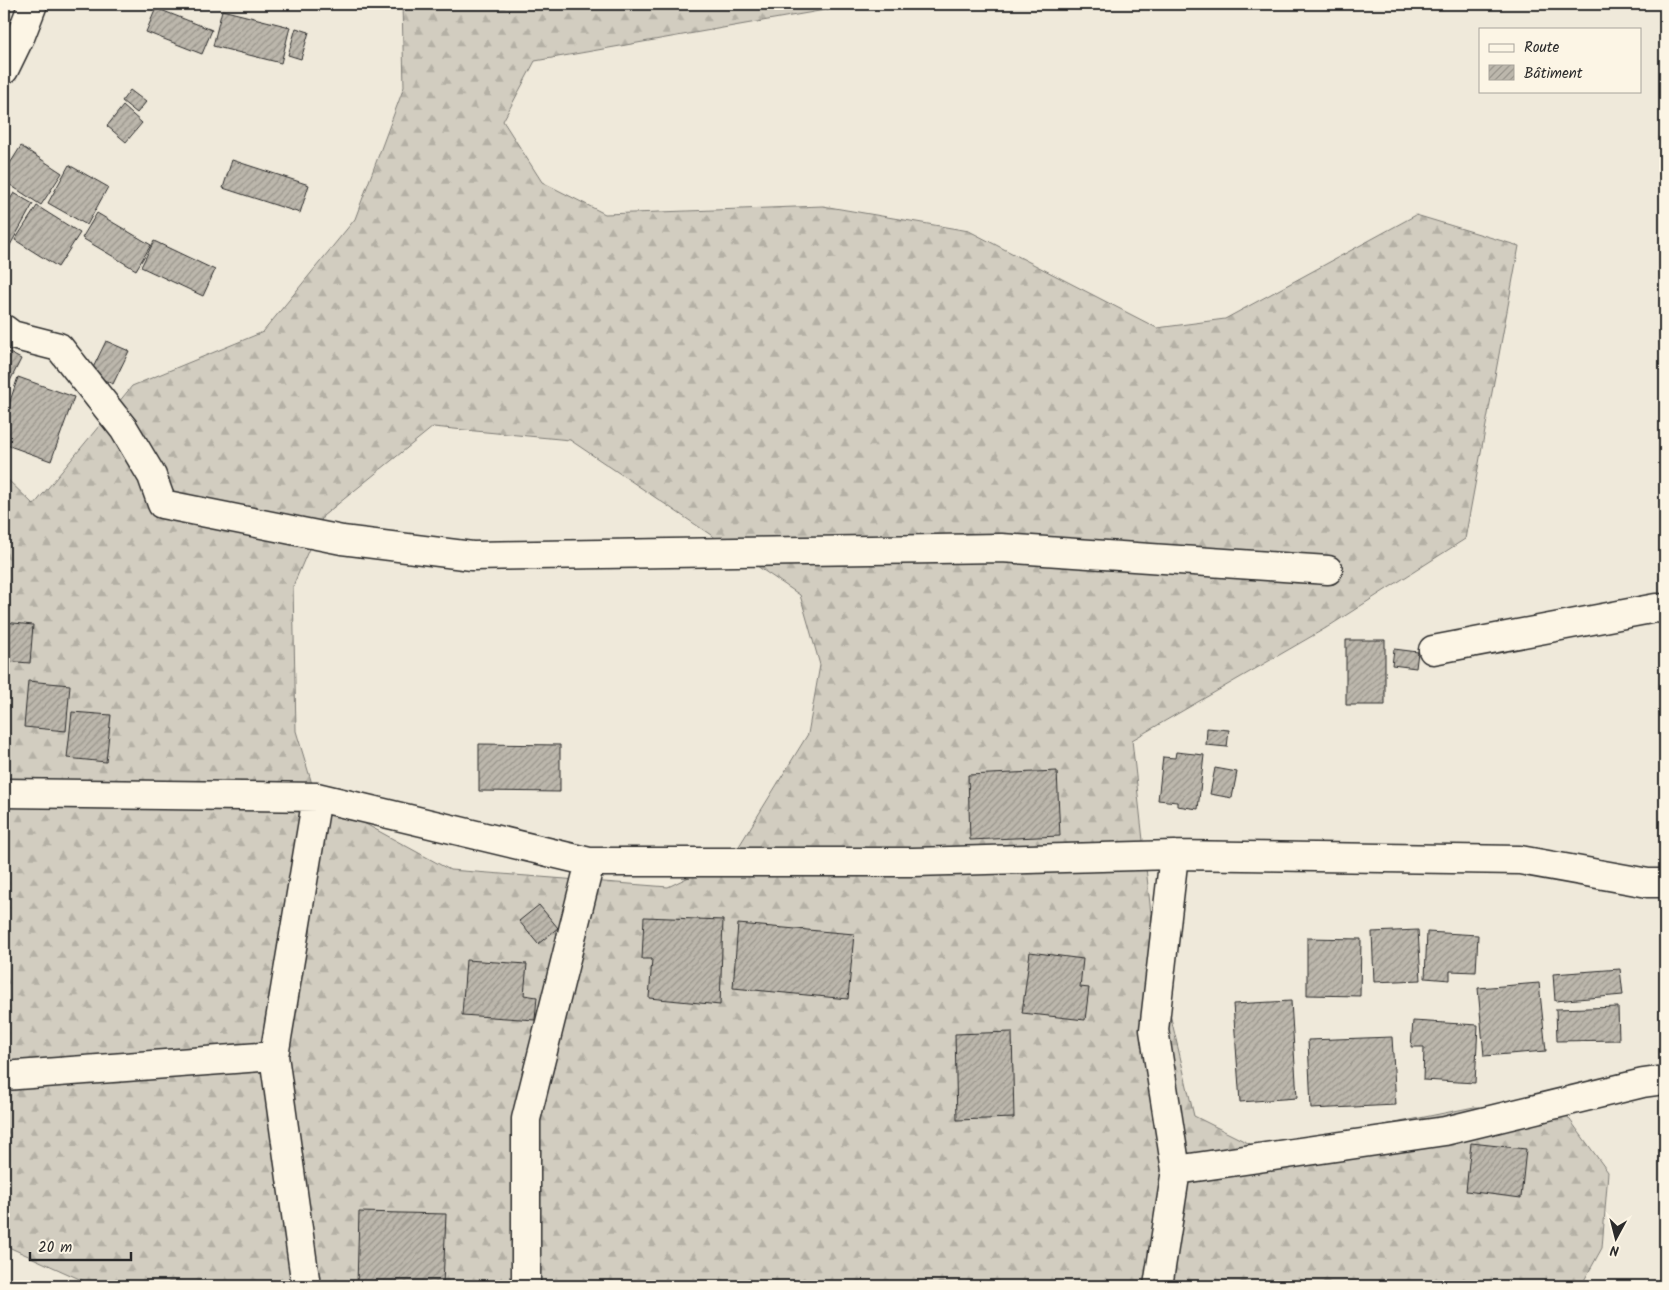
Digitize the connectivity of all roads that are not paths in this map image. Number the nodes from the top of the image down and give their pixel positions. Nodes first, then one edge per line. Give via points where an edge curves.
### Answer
1 (33, 4) edge
2 (4, 70) edge
3 (8, 332) edge
4 (1328, 570) dead end
5 (1665, 609) edge
6 (1433, 650) dead end
7 (4, 792) edge
8 (316, 797) junction
9 (1174, 855) junction
10 (590, 862) junction
11 (1665, 883) edge
12 (274, 1056) junction
13 (4, 1076) edge
14 (1665, 1080) edge
15 (1176, 1170) junction
16 (306, 1286) edge
17 (526, 1286) edge
18 (1158, 1286) edge

1 - 2 street
3 - 4 street via 59,347 124,429 152,476 162,504 342,540 472,556 1001,548
5 - 6 street via 1656,608
7 - 8 street
8 - 10 street
8 - 12 street
9 - 10 street via 913,862
9 - 11 street via 1520,860 1648,883
9 - 15 street via 1154,1030
10 - 17 street via 526,1119
12 - 13 street
12 - 16 street
14 - 15 street via 1444,1131
15 - 18 street

